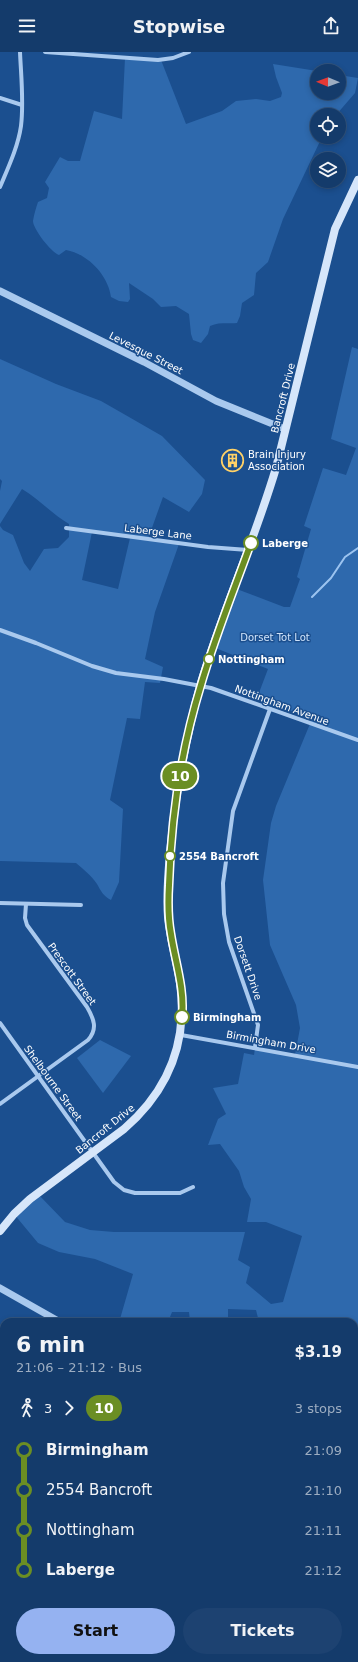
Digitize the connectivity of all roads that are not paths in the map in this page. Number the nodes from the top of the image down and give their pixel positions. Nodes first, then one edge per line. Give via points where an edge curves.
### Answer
1 (20, 52) edge
2 (45, 52) edge
3 (189, 52) edge
4 (0, 98) edge
5 (22, 105) junction
6 (358, 180) edge
7 (0, 187) edge
8 (0, 291) edge
9 (285, 429) junction
10 (66, 528) dead end
11 (248, 550) junction
12 (0, 630) edge
13 (201, 685) junction
14 (270, 709) junction
15 (358, 740) edge
16 (0, 903) edge
17 (26, 904) junction
18 (81, 905) dead end
19 (0, 1023) edge
20 (180, 1035) junction
21 (255, 1048) junction
22 (358, 1067) edge
23 (38, 1076) junction
24 (0, 1104) edge
25 (92, 1153) junction
26 (193, 1187) dead end
27 (0, 1232) edge
28 (0, 1288) edge
29 (53, 1318) edge

1 - 5 street
2 - 3 street via 158,60
4 - 5 street
5 - 7 street via 19,133
6 - 9 main road, Bancroft Drive via 335,229
8 - 9 street, Levesque Street via 144,362 216,401
9 - 11 main road, Bancroft Drive via 270,489
10 - 11 street, Laberge Lane
11 - 13 main road, Bancroft Drive
12 - 13 street, Nottingham Avenue via 110,671
13 - 14 street, Nottingham Avenue
13 - 20 main road, Bancroft Drive via 178,788 169,871 168,917 182,1001
14 - 15 street, Nottingham Avenue
14 - 21 street, Dorsett Drive via 233,811 224,883 224,914 229,942 258,1026
16 - 17 street
17 - 18 street
17 - 23 street, Prescott Street via 27,925 87,1007 95,1024 93,1034 88,1040
19 - 23 street, Shelbourne Street
20 - 21 street, Birmingham Drive
20 - 25 main road, Bancroft Drive via 170,1069 151,1102 131,1123
21 - 22 street, Birmingham Drive
23 - 24 street, Prescott Street
23 - 25 street, Shelbourne Street
25 - 26 street, Shelbourne Street via 114,1182 131,1192 180,1194
25 - 27 main road, Bancroft Drive via 30,1199
28 - 29 street

